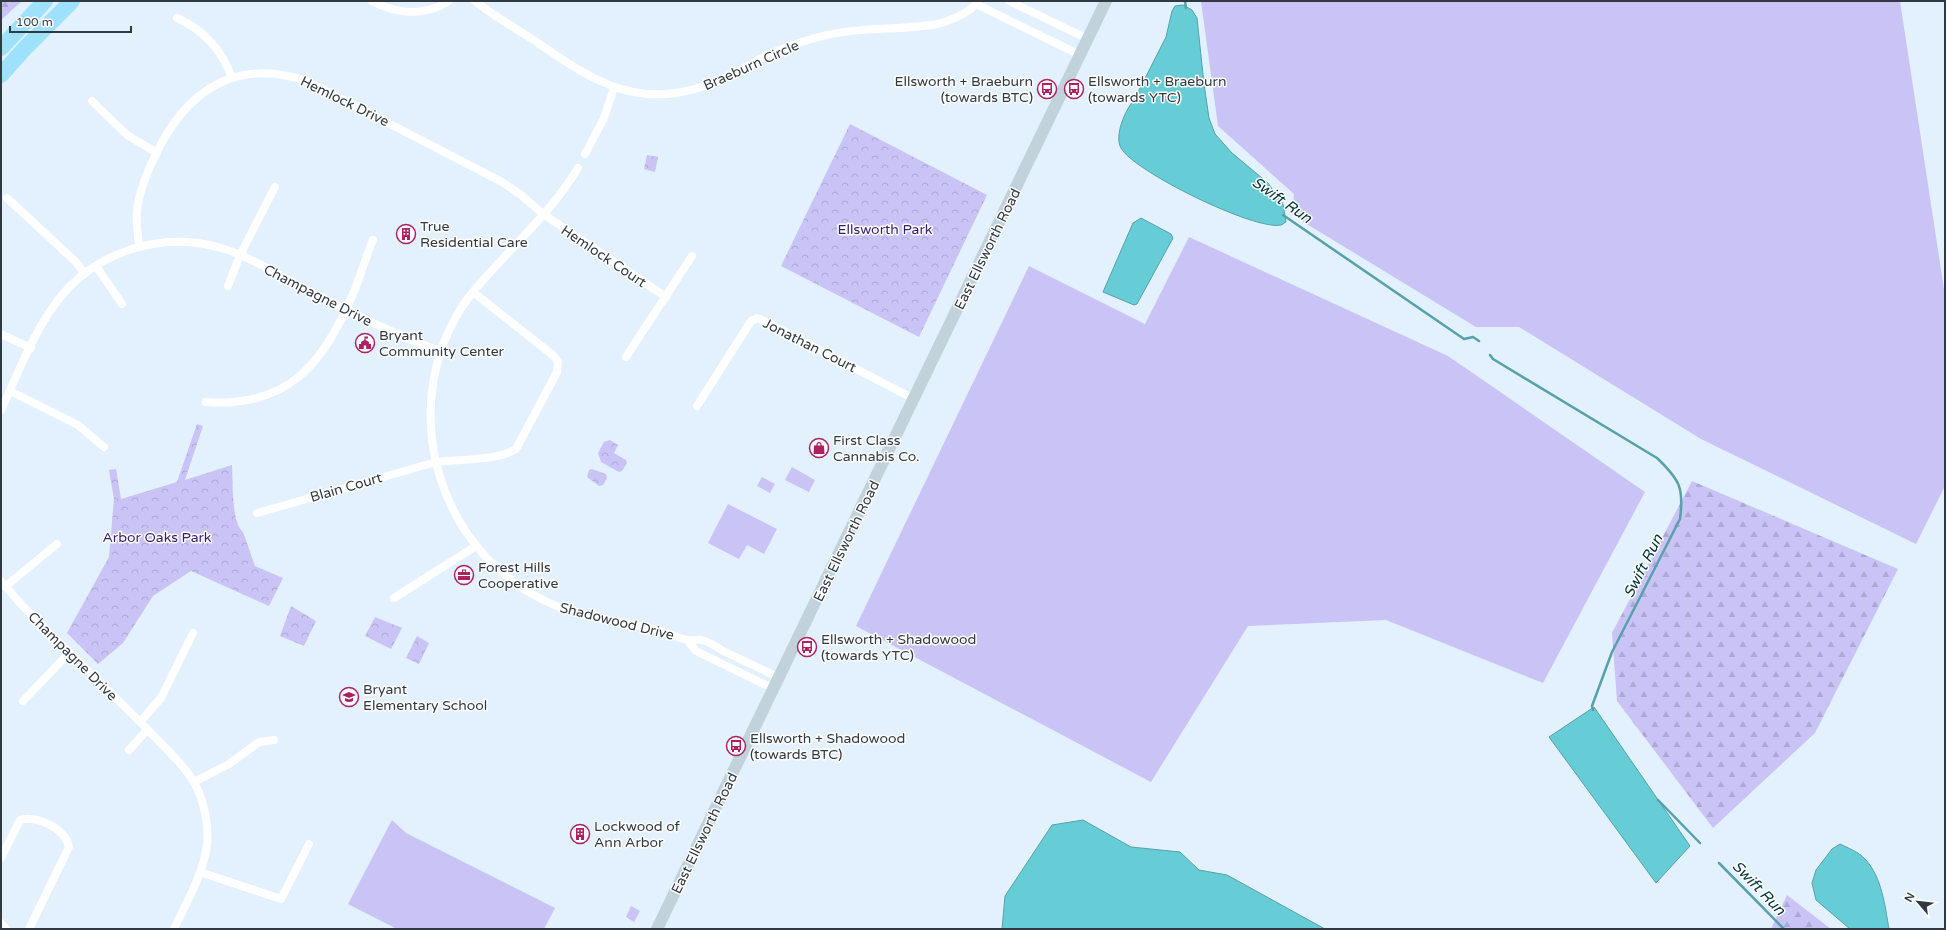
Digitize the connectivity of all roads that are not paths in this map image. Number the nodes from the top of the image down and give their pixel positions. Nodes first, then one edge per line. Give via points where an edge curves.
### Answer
1 (45, 1) edge
2 (72, 1) edge
3 (372, 1) edge
4 (449, 1) edge
5 (475, 1) edge
6 (1009, 1) edge
7 (1106, 1) edge
8 (977, 3) edge
9 (177, 18) dead end
10 (1088, 39) junction
11 (1, 48) edge
12 (1080, 55) junction
13 (1, 75) edge
14 (232, 78) junction
15 (614, 88) junction
16 (92, 102) dead end
17 (157, 153) junction
18 (585, 154) dead end
19 (578, 168) dead end
20 (275, 187) dead end
21 (7, 198) dead end
22 (543, 214) junction
23 (373, 240) dead end
24 (139, 246) junction
25 (240, 255) junction
26 (692, 256) dead end
27 (96, 266) junction
28 (84, 274) junction
29 (228, 286) dead end
30 (473, 292) junction
31 (666, 297) junction
32 (122, 304) dead end
33 (346, 309) junction
34 (1, 334) edge
35 (31, 348) junction
36 (440, 352) junction
37 (626, 357) dead end
38 (10, 391) junction
39 (914, 399) junction
40 (206, 402) dead end
41 (697, 406) dead end
42 (1, 410) edge
43 (104, 447) dead end
44 (436, 462) junction
45 (257, 513) dead end
46 (57, 544) dead end
47 (476, 546) junction
48 (3, 584) edge
49 (394, 598) dead end
50 (193, 633) dead end
51 (687, 640) junction
52 (69, 654) junction
53 (780, 678) junction
54 (774, 689) junction
55 (23, 701) dead end
56 (140, 722) junction
57 (147, 730) junction
58 (274, 740) dead end
59 (129, 750) dead end
60 (194, 782) junction
61 (309, 844) dead end
62 (1, 858) edge
63 (200, 872) junction
64 (1, 923) edge
65 (6, 929) edge
66 (29, 929) edge
67 (174, 929) edge
68 (657, 929) edge

1 - 11 highway
2 - 13 highway via 24,48
3 - 4 street via 392,10 409,12 429,9
5 - 15 street, Braeburn Circle via 580,72
6 - 10 street
7 - 10 main road, East Ellsworth Road
8 - 12 street, Braeburn Circle
8 - 15 street, Braeburn Circle via 965,14 938,24 843,32 797,43 762,58 720,81 695,90 650,94
9 - 14 street via 191,24 206,36 227,64
10 - 12 main road, East Ellsworth Road
12 - 39 main road, East Ellsworth Road
14 - 17 street, Hemlock Drive via 219,83 186,108 176,119
14 - 22 street, Hemlock Drive via 265,72 293,76 309,82 489,174 521,195
15 - 18 street via 604,118
16 - 17 street via 127,135
17 - 24 street, Hemlock Drive via 141,191 137,212
19 - 22 street, Shadowood Drive via 560,196
20 - 25 street
21 - 28 street via 76,262
22 - 30 street, Shadowood Drive
22 - 31 street, Hemlock Court
23 - 33 street
24 - 25 street, Champagne Drive via 154,243 190,243 217,247
24 - 27 street, Champagne Drive
25 - 29 street
25 - 33 street, Champagne Drive
26 - 31 street
27 - 28 street, Champagne Drive
27 - 32 street
28 - 35 street, Champagne Drive via 53,306
30 - 36 street, Shadowood Drive via 458,313
30 - 44 street, Blain Court via 554,356 559,367 516,449 464,461
31 - 37 street
33 - 36 street, Champagne Drive via 396,335
33 - 40 street via 319,357 308,370 290,384 258,399 241,403
34 - 35 street
35 - 38 street, Champagne Drive
36 - 44 street, Shadowood Drive via 431,405 431,428
38 - 42 street, Champagne Drive
38 - 43 street via 78,425
39 - 41 street, Jonathan Court via 758,318 751,321
39 - 53 main road, East Ellsworth Road
44 - 45 street, Blain Court
44 - 47 street, Shadowood Drive via 452,511
46 - 48 street
47 - 49 street
47 - 51 street, Shadowood Drive via 488,561 514,582 556,606 588,616 655,629
48 - 52 street, Champagne Drive
50 - 56 street via 161,698
51 - 53 street, Shadowood Drive via 702,640
51 - 54 street, Shadowood Drive via 696,651
52 - 55 street
52 - 56 street, Champagne Drive
53 - 54 main road, East Ellsworth Road
54 - 68 main road, East Ellsworth Road
56 - 57 street, Champagne Drive
57 - 59 street
57 - 60 street, Champagne Drive
58 - 60 street via 259,742 229,764
60 - 63 street, Champagne Drive via 207,828 207,845
61 - 63 street via 281,899
62 - 66 street via 20,820 38,820 62,833 67,840 69,847
63 - 67 street, Champagne Drive
64 - 65 street

